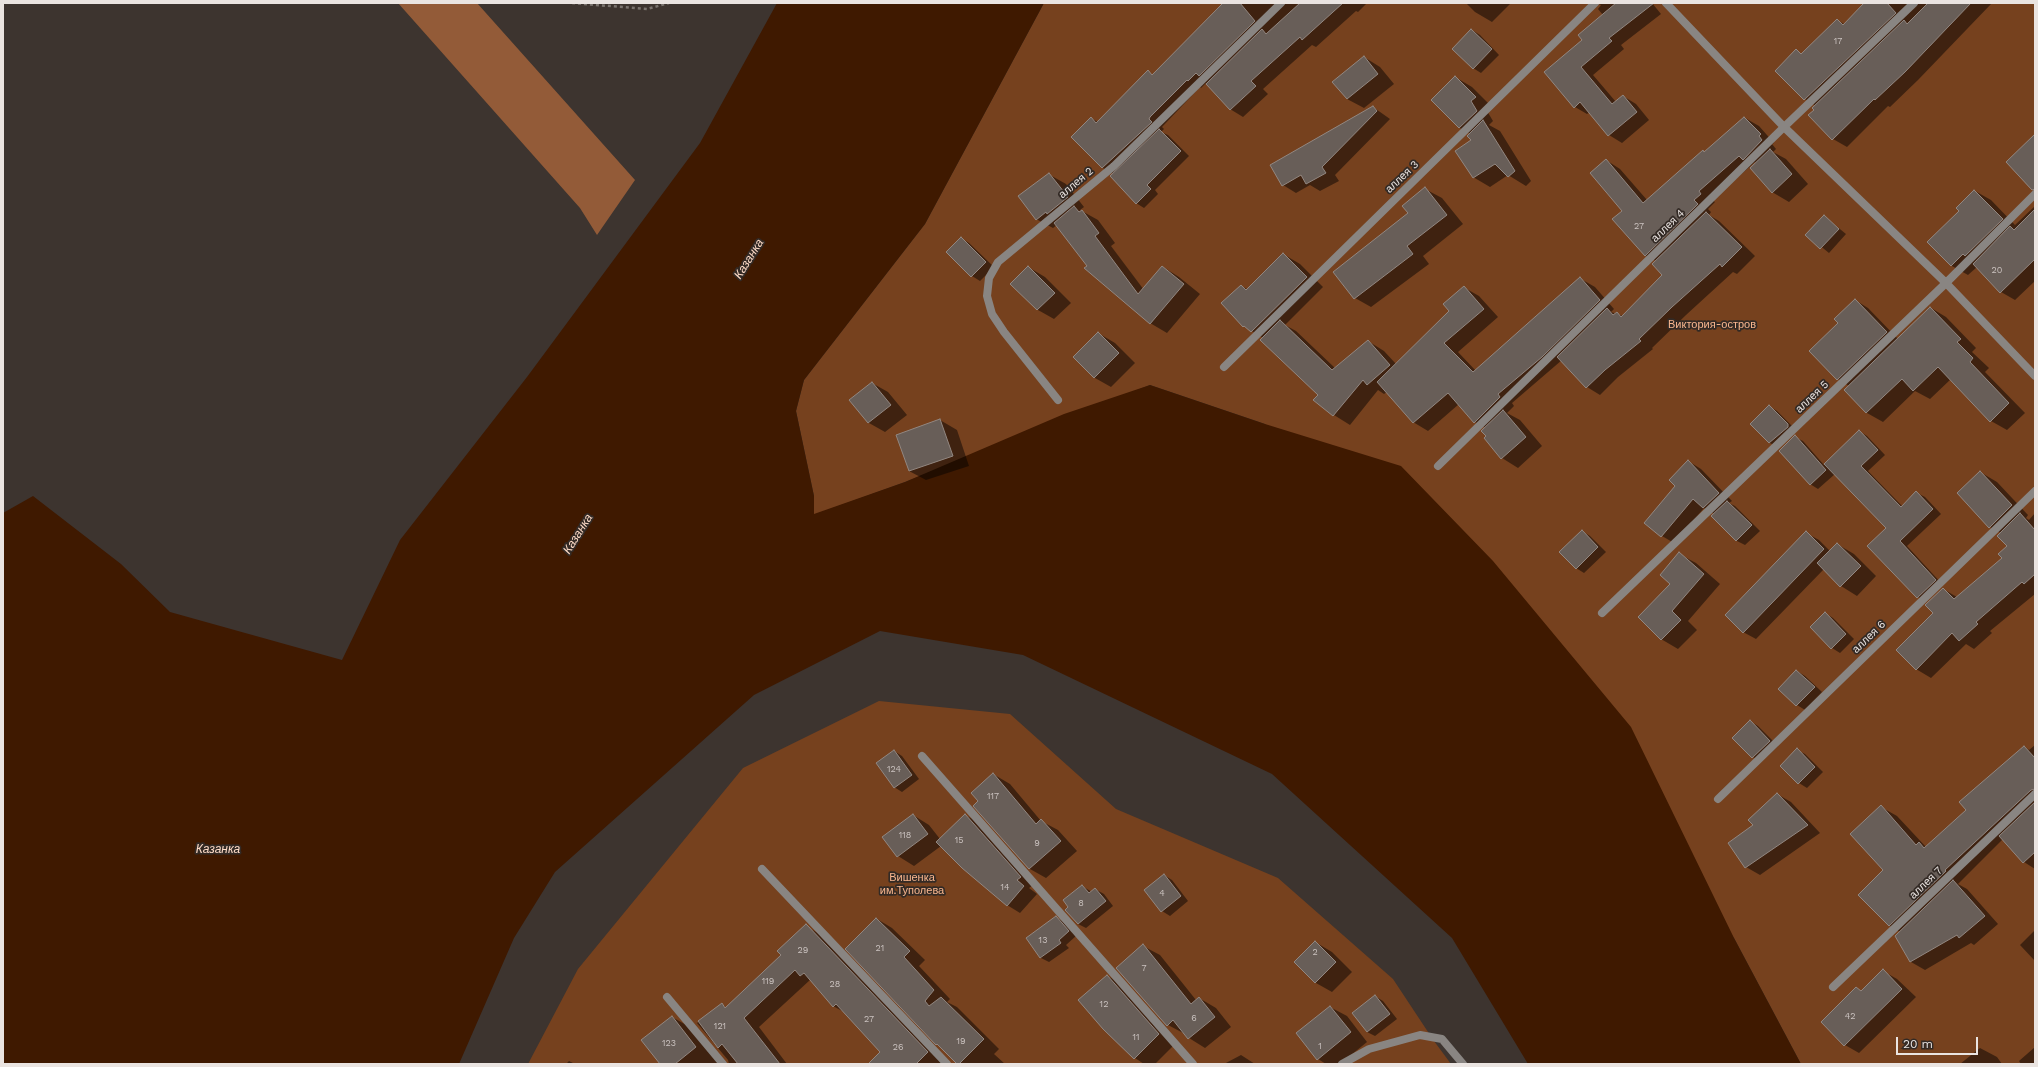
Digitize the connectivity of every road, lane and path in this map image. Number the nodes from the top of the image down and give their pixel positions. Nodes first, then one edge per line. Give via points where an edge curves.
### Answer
1 (572, 3) edge
2 (669, 3) edge
3 (1281, 3) edge
4 (1595, 3) edge
5 (1666, 3) edge
6 (1914, 3) edge
7 (1784, 127) junction
8 (2035, 194) edge
9 (1946, 283) junction
10 (1224, 367) dead end
11 (2035, 376) edge
12 (1058, 400) dead end
13 (1438, 466) dead end
14 (2035, 491) edge
15 (1602, 613) dead end
16 (922, 756) dead end
17 (2035, 794) edge
18 (1718, 799) dead end
19 (762, 869) dead end
20 (1833, 987) dead end
21 (667, 997) dead end
22 (723, 1064) edge
23 (947, 1064) edge
24 (1193, 1064) edge
25 (1342, 1064) edge
26 (1463, 1064) edge

1 - 2 path via 646,9
3 - 12 lane, аллея 2 via 1114,166 995,267 989,278 987,296 992,314
4 - 10 lane, аллея 3
5 - 7 lane
6 - 7 lane, аллея 4
7 - 9 lane
7 - 13 lane, аллея 4
8 - 9 lane, аллея 5
9 - 11 lane
9 - 15 lane, аллея 5
14 - 18 lane, аллея 6
16 - 24 lane
17 - 20 lane, аллея 7
19 - 23 lane
21 - 22 lane
25 - 26 lane via 1368,1049 1420,1035 1442,1039

